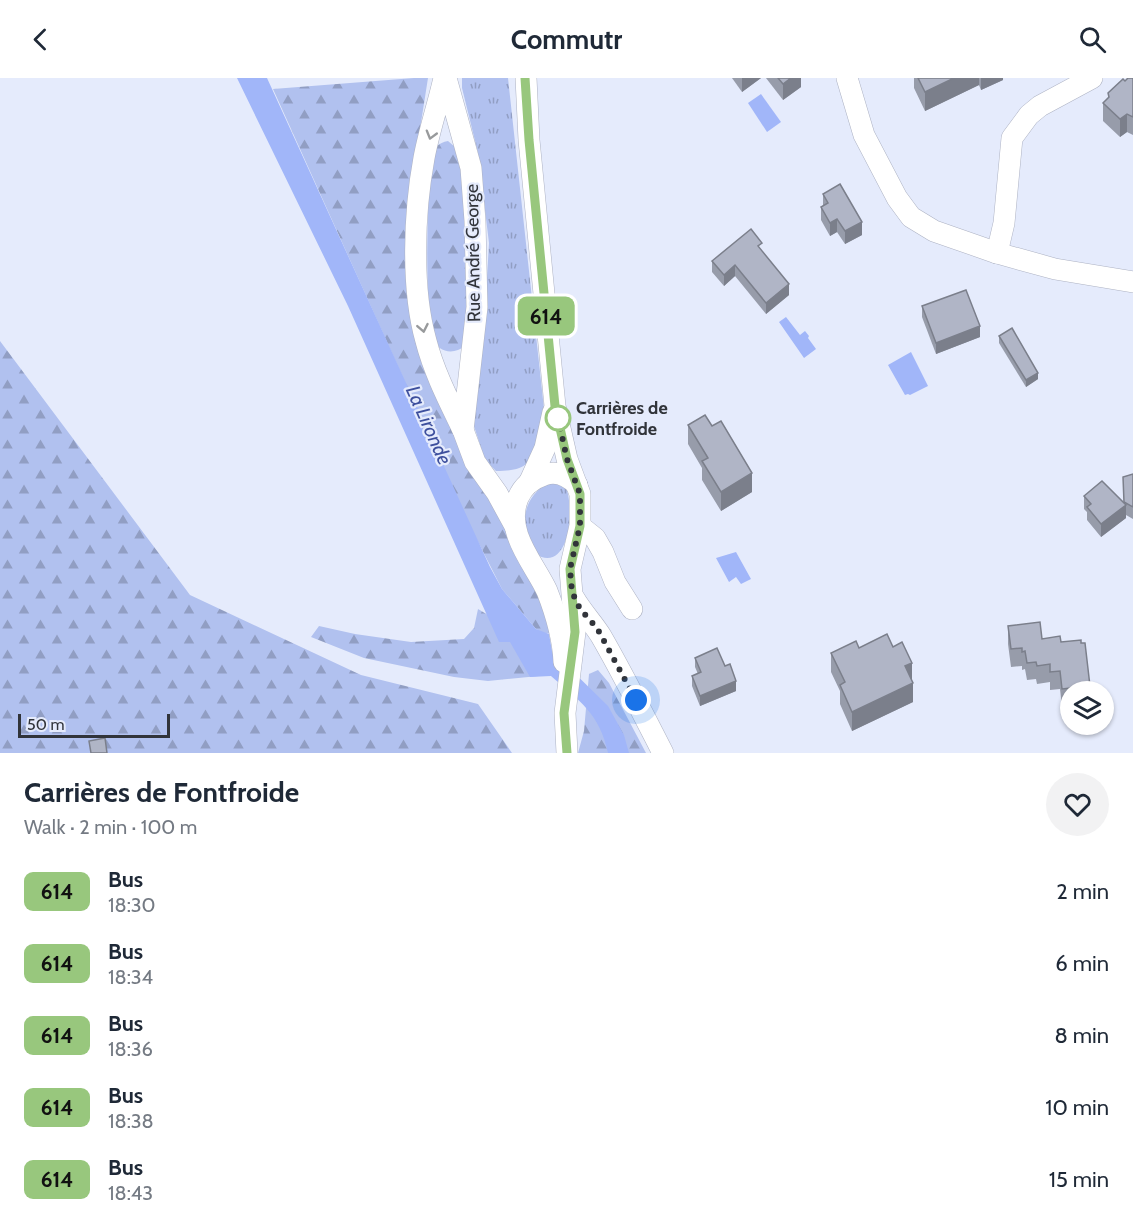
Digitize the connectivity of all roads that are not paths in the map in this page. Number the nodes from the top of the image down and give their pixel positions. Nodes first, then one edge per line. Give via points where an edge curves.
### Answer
1 (445, 78) edge
2 (526, 78) edge
3 (847, 78) edge
4 (1092, 78) edge
5 (996, 253) junction
6 (1133, 282) edge
7 (555, 406) junction
8 (463, 430) junction
9 (488, 482) junction
10 (577, 485) junction
11 (526, 486) junction
12 (515, 527) junction
13 (578, 535) junction
14 (531, 561) junction
15 (572, 592) junction
16 (548, 594) junction
17 (632, 609) dead end
18 (575, 632) junction
19 (568, 657) junction
20 (618, 665) junction
21 (567, 753) edge
22 (663, 753) edge

1 - 8 street, Rue André George via 471,168 475,232 477,307
1 -> 8 street, Rue André George via 424,158 416,268 425,339
2 - 7 street
3 - 5 street via 874,158 911,217 934,231
4 - 5 street via 1040,106 1012,138 1005,223
5 - 6 street via 1055,269
7 - 10 street
7 - 11 street via 545,448
8 - 9 street, Rue André George via 469,452
9 - 11 street via 511,489
9 - 12 street, Rue André George
10 - 11 street via 554,473
10 - 13 street
11 - 12 street via 516,502
12 - 14 street
13 - 14 street via 565,559 556,565 542,566
13 - 15 street via 570,569
13 - 17 street via 595,538
14 - 16 street
15 - 18 street
15 - 20 street
16 - 18 street
16 - 19 street
18 - 19 street
18 - 20 street via 599,646
19 - 21 street via 564,726
20 - 22 street

